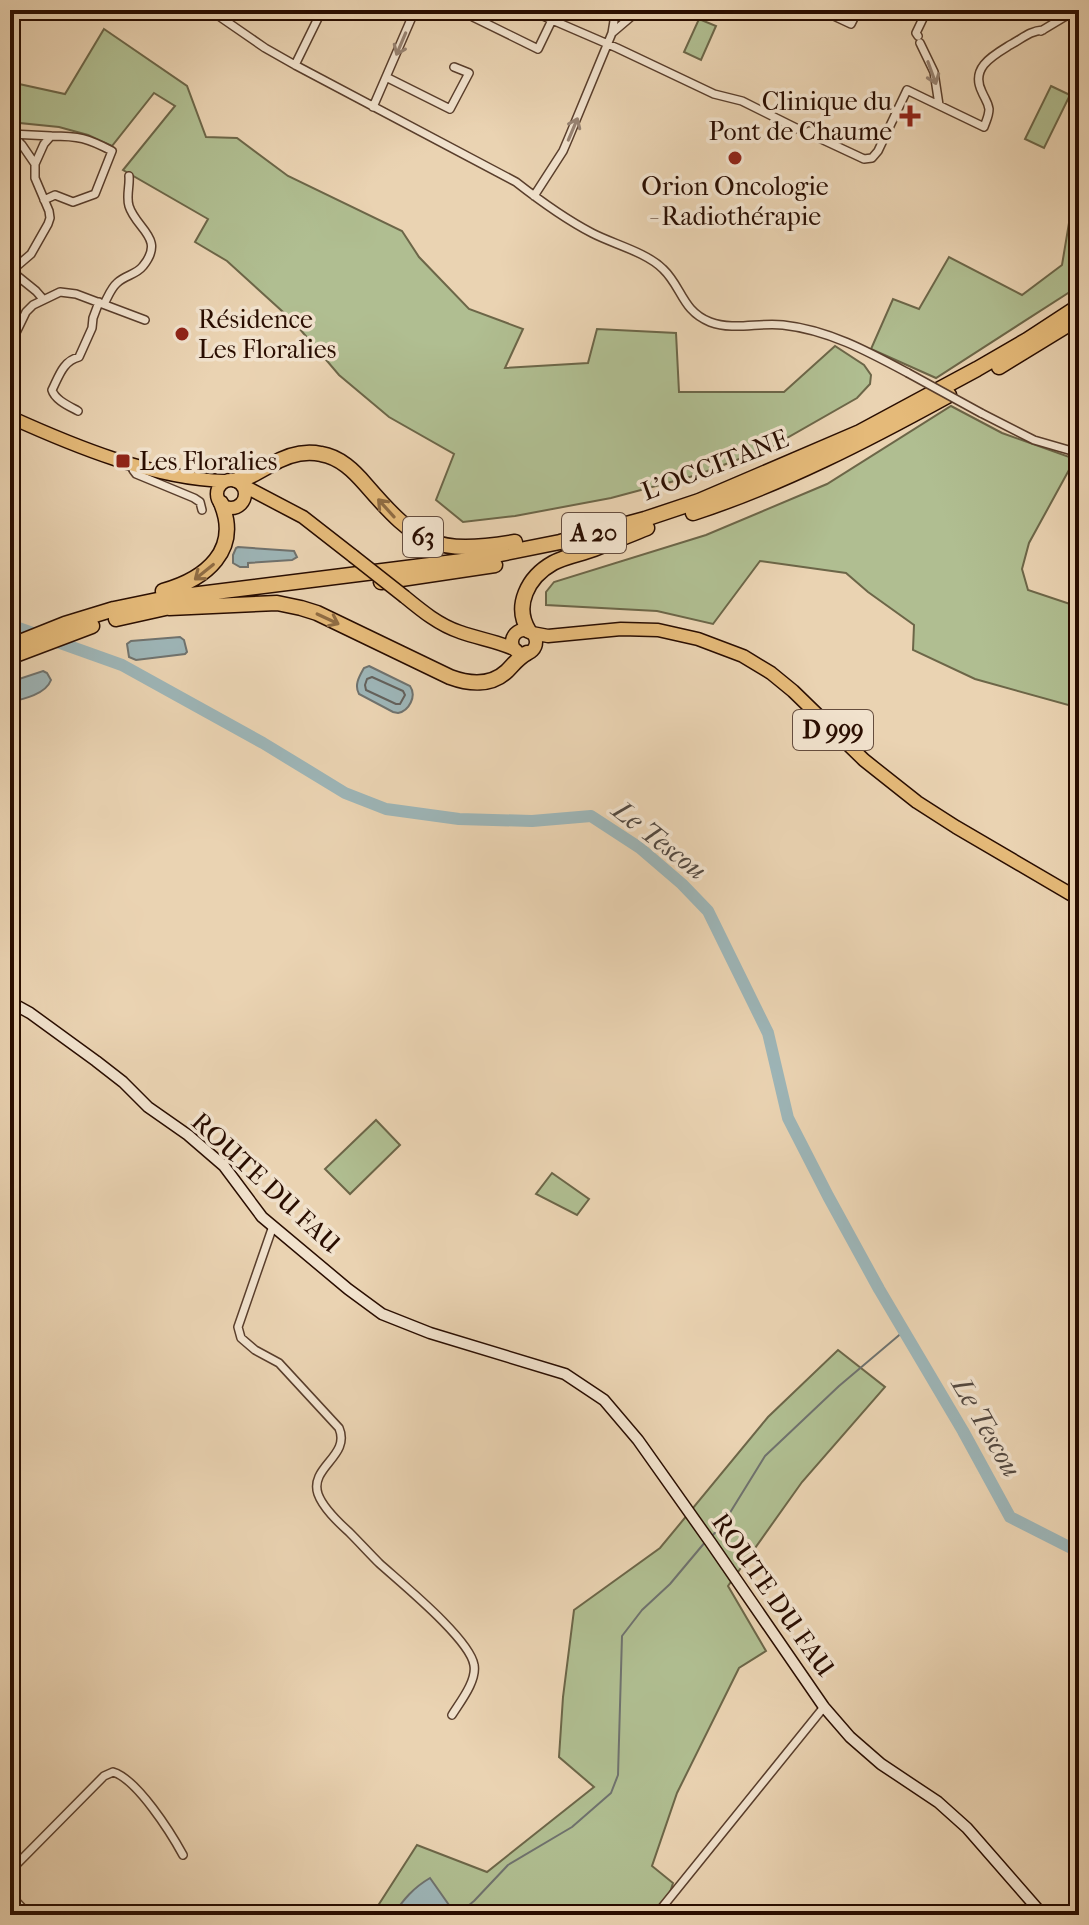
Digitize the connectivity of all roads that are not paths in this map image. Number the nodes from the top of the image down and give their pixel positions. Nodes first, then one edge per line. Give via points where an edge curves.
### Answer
1 (210, 10) edge
2 (227, 10) edge
3 (322, 10) edge
4 (415, 10) edge
5 (475, 10) edge
6 (529, 10) edge
7 (610, 10) edge
8 (639, 10) edge
9 (821, 10) edge
10 (858, 10) edge
11 (927, 10) edge
12 (1076, 10) edge
13 (222, 19) junction
14 (552, 20) junction
15 (612, 33) junction
16 (608, 44) junction
17 (295, 65) junction
18 (454, 67) dead end
19 (386, 77) junction
20 (939, 105) junction
21 (373, 107) junction
22 (10, 133) edge
23 (51, 136) junction
24 (35, 164) junction
25 (129, 176) dead end
26 (534, 196) junction
27 (44, 200) junction
28 (10, 271) edge
29 (43, 299) junction
30 (101, 303) junction
31 (1079, 306) edge
32 (1079, 318) edge
33 (145, 320) dead end
34 (10, 344) edge
35 (78, 411) dead end
36 (10, 417) edge
37 (1079, 453) edge
38 (134, 464) junction
39 (198, 479) junction
40 (234, 482) junction
41 (269, 499) junction
42 (220, 500) junction
43 (240, 504) junction
44 (202, 510) dead end
45 (646, 524) junction
46 (169, 608) junction
47 (76, 624) junction
48 (525, 633) junction
49 (566, 636) junction
50 (479, 638) junction
51 (19, 646) edge
52 (525, 651) junction
53 (10, 657) edge
54 (1079, 899) edge
55 (10, 1002) edge
56 (273, 1226) junction
57 (824, 1707) junction
58 (452, 1715) dead end
59 (183, 1855) dead end
60 (10, 1871) edge
61 (10, 1895) edge
62 (29, 1915) edge
63 (656, 1915) edge
64 (1043, 1915) edge

1 - 13 street
2 - 13 street
3 - 17 street
4 -> 19 street
5 - 14 street via 473,17 538,49
6 - 14 street
7 - 15 street
8 - 15 street
9 - 10 street via 851,24
11 -> 20 street via 916,33 934,72
12 - 20 street via 982,65 980,89 989,113 984,127
13 - 17 street
14 - 16 street
15 - 16 street
16 - 20 street via 864,159 878,151 907,90
26 -> 16 street via 563,151
17 - 21 street
18 - 19 street via 469,73 450,109
19 - 21 street
21 - 26 street
22 - 23 street
22 - 24 street
23 - 24 street
23 - 27 street via 79,136 115,154 95,194 73,202 55,195
24 - 27 street
25 - 30 street via 128,204 151,248 145,264 120,280
26 - 37 street, bridge via 590,232 660,265 692,312 702,318 726,326 782,325 852,343 1034,440
27 - 28 street via 48,224 31,254
28 - 29 street
29 - 30 street via 67,292
29 - 34 street via 26,312
30 - 33 street
30 - 35 street via 79,357 65,364 52,390
31 - 45 highway, L'OCCITANE / A 20 via 860,432
32 - 45 highway, L'OCCITANE / A 20 via 865,441 703,510
36 - 38 main road, D 999
38 - 39 main road, D 999
38 - 44 street via 136,474 194,498
39 - 40 main road, D 999
39 - 42 main road
40 - 41 main road, D 999
40 - 42 main road via 218,488
40 - 43 main road via 245,495
45 -> 40 highway, 63 via 461,548 430,541 409,529 353,471 326,454 291,455
41 - 43 main road
41 - 50 main road, D 999, bridge via 303,517 442,625
42 - 43 main road via 232,507
42 -> 47 highway via 227,524 224,545 206,572
45 - 46 highway, L'OCCITANE / A 20 via 562,551 471,570
45 - 47 highway, L'OCCITANE / A 20 via 470,560 167,598
45 - 48 highway via 542,571 522,604
46 - 47 highway, L'OCCITANE / A 20
46 -> 52 highway via 268,603 301,608 472,683 501,675
47 - 51 highway, L'OCCITANE / A 20
48 - 49 main road, D 999
48 - 50 main road, D 999
48 - 52 main road via 535,639
48 - 52 main road via 512,642
49 - 52 main road, D 999
49 - 54 main road, D 999 via 658,630 743,656 793,691 864,760 917,802
50 - 52 main road, D 999
51 - 53 highway, L'OCCITANE / A 20
55 - 56 street, ROUTE DU FAU via 96,1061 200,1145
56 - 57 street, ROUTE DU FAU via 382,1314 565,1374 604,1400 709,1539
56 - 58 street via 238,1327 241,1338 279,1363 339,1428 340,1447 317,1484 321,1499 470,1653 472,1680
57 - 63 street
57 - 64 street, ROUTE DU FAU via 881,1764 967,1828
59 - 60 street via 140,1793 113,1772
61 - 62 street

